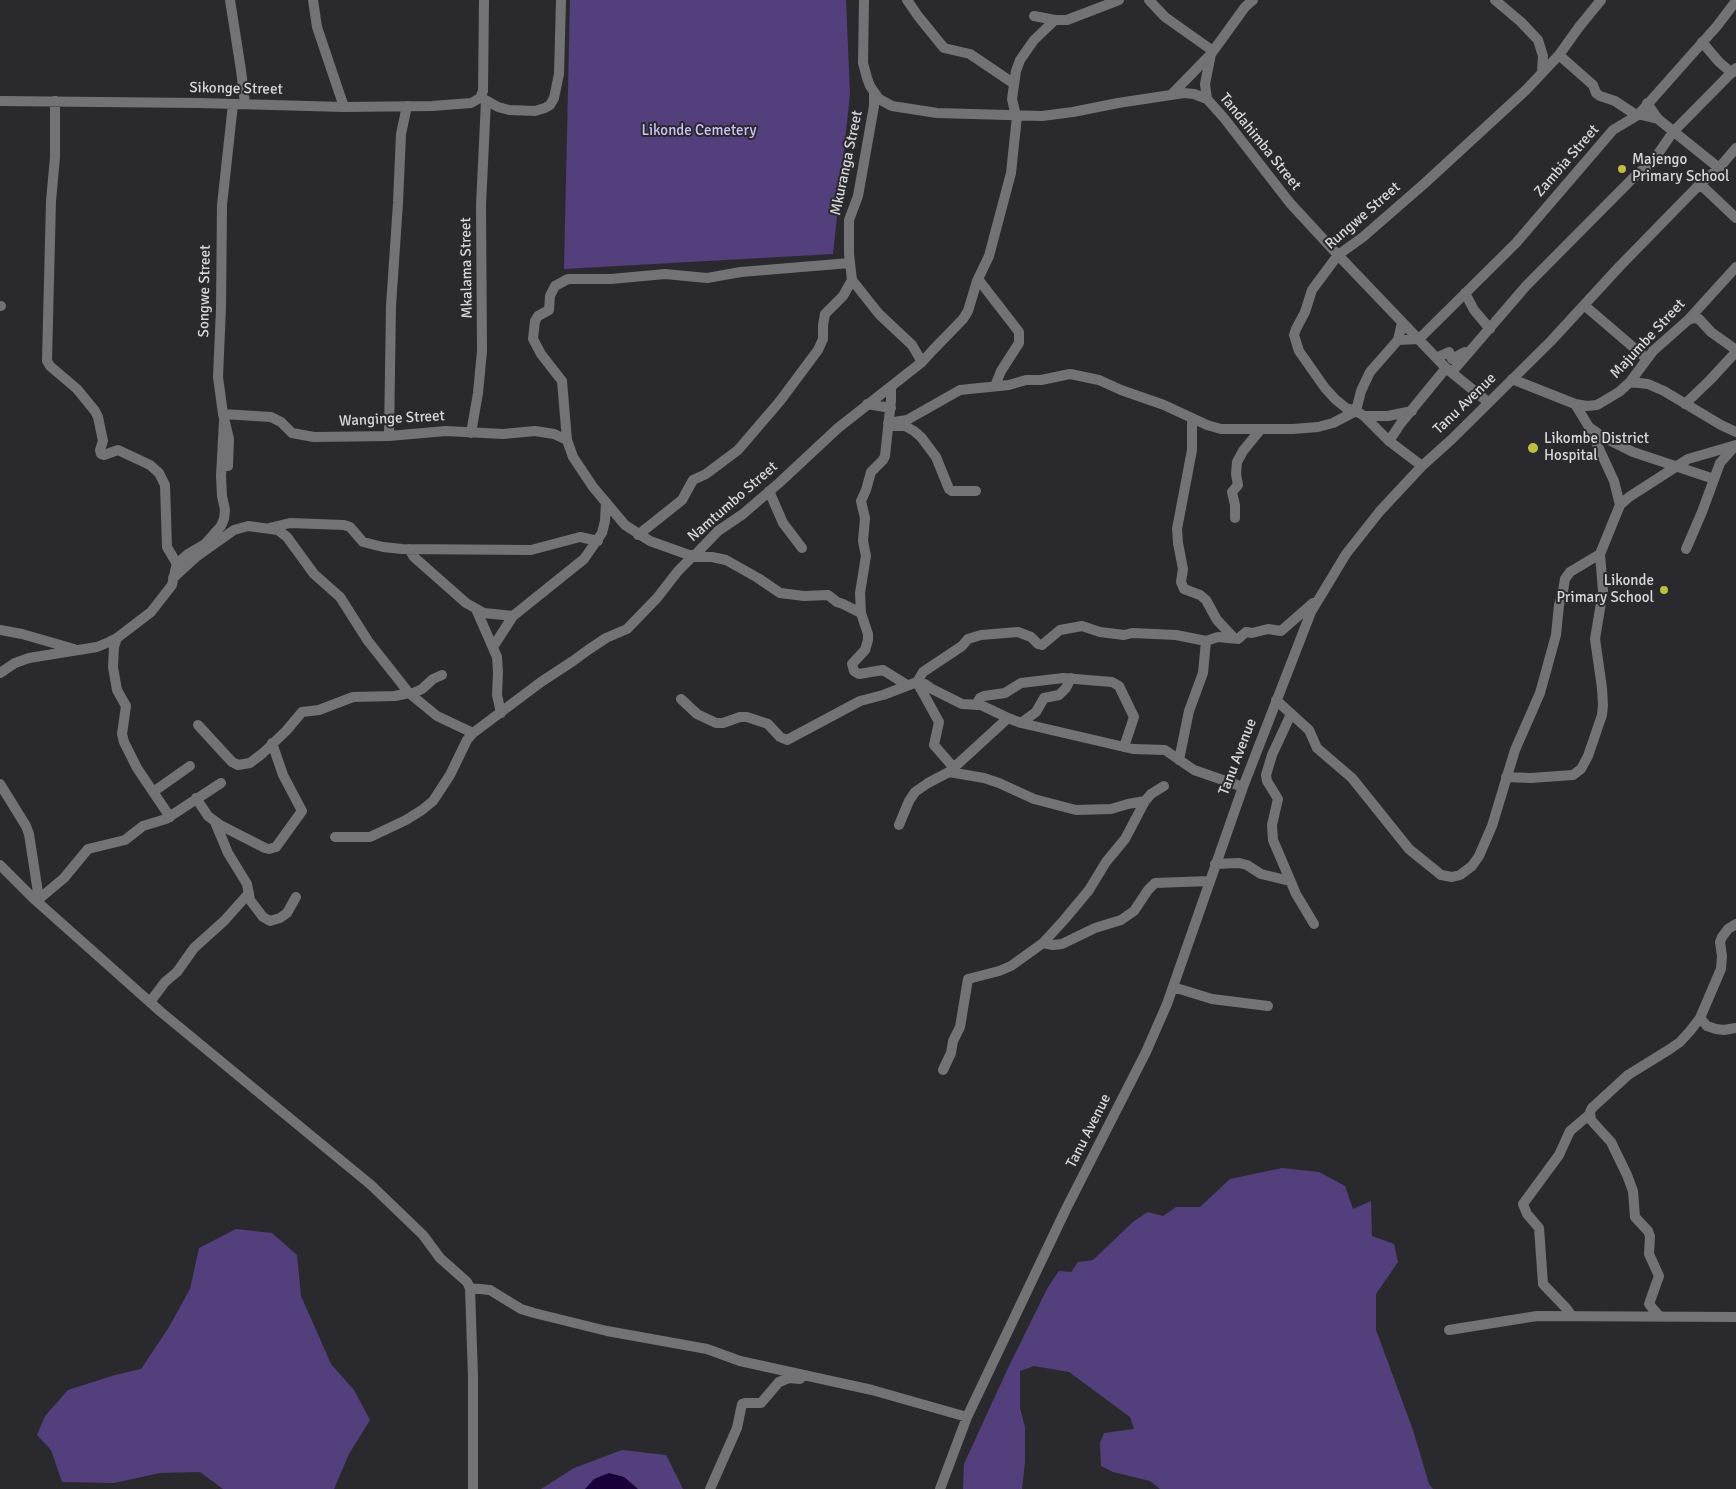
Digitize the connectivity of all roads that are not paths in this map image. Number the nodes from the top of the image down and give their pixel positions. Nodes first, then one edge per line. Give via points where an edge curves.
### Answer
1 (230, 0) edge
2 (313, 0) edge
3 (484, 0) edge
4 (561, 0) edge
5 (864, 0) edge
6 (907, 0) edge
7 (1119, 0) edge
8 (1149, 0) edge
9 (1252, 0) edge
10 (1495, 0) edge
11 (1601, 0) edge
12 (1736, 1) edge
13 (1034, 16) dead end
14 (1055, 20) junction
15 (1702, 42) junction
16 (1212, 52) junction
17 (1559, 55) junction
18 (1734, 70) edge
19 (1542, 72) junction
20 (1013, 83) junction
21 (874, 94) junction
22 (1172, 94) junction
23 (483, 99) junction
24 (1207, 99) junction
25 (0, 101) edge
26 (55, 101) junction
27 (1647, 103) junction
28 (233, 104) junction
29 (244, 104) junction
30 (407, 106) junction
31 (344, 107) junction
32 (1638, 115) junction
33 (1016, 116) junction
34 (1658, 119) junction
35 (1673, 132) junction
36 (1736, 148) edge
37 (1719, 168) junction
38 (1700, 184) junction
39 (1736, 218) edge
40 (1338, 255) junction
41 (850, 262) junction
42 (1736, 266) edge
43 (978, 279) junction
44 (852, 280) junction
45 (1465, 293) junction
46 (1584, 305) junction
47 (1699, 307) junction
48 (1699, 319) junction
49 (1688, 320) junction
50 (1402, 323) junction
51 (1490, 329) junction
52 (1419, 338) junction
53 (1398, 340) junction
54 (1472, 348) junction
55 (1736, 351) edge
56 (1438, 357) junction
57 (1647, 359) junction
58 (922, 362) junction
59 (1449, 370) junction
60 (1512, 379) junction
61 (1630, 382) junction
62 (995, 386) junction
63 (891, 387) junction
64 (1488, 402) junction
65 (868, 404) junction
66 (1575, 404) junction
67 (1685, 404) junction
68 (891, 408) junction
69 (1412, 411) junction
70 (1360, 414) junction
71 (223, 417) junction
72 (1192, 418) junction
73 (888, 424) junction
74 (1589, 426) junction
75 (1260, 430) junction
76 (1736, 432) edge
77 (471, 433) junction
78 (389, 436) junction
79 (567, 440) junction
80 (1389, 441) junction
81 (1736, 445) edge
82 (1422, 466) junction
83 (1676, 466) junction
84 (1714, 479) junction
85 (769, 491) junction
86 (976, 491) dead end
87 (606, 502) junction
88 (1620, 505) junction
89 (1235, 518) dead end
90 (268, 528) junction
91 (638, 535) junction
92 (598, 541) junction
93 (802, 548) dead end
94 (409, 549) junction
95 (1686, 549) dead end
96 (1600, 554) junction
97 (694, 556) junction
98 (177, 564) junction
99 (174, 578) junction
100 (1318, 600) junction
101 (476, 609) junction
102 (860, 613) junction
103 (513, 616) junction
104 (0, 630) edge
105 (117, 638) junction
106 (1233, 638) junction
107 (1206, 641) junction
108 (493, 647) junction
109 (78, 650) junction
110 (0, 673) edge
111 (442, 675) dead end
112 (1071, 678) junction
113 (912, 683) junction
114 (410, 694) junction
115 (682, 699) dead end
116 (1276, 700) junction
117 (976, 705) junction
118 (502, 713) junction
119 (1291, 714) junction
120 (1008, 718) junction
121 (1021, 723) junction
122 (198, 725) dead end
123 (473, 733) junction
124 (272, 743) junction
125 (1124, 747) junction
126 (1179, 760) junction
127 (190, 766) dead end
128 (952, 770) junction
129 (1506, 777) junction
130 (221, 783) dead end
131 (0, 784) edge
132 (1164, 786) dead end
133 (1243, 787) junction
134 (154, 792) junction
135 (196, 798) junction
136 (1145, 801) junction
137 (170, 816) junction
138 (215, 822) junction
139 (900, 825) dead end
140 (335, 838) dead end
141 (1215, 864) junction
142 (0, 865) edge
143 (1290, 880) junction
144 (1209, 881) junction
145 (249, 892) junction
146 (296, 896) dead end
147 (37, 899) junction
148 (1314, 924) dead end
149 (1736, 924) edge
150 (1043, 943) junction
151 (1173, 987) junction
152 (150, 1002) junction
153 (1268, 1006) dead end
154 (1700, 1018) junction
155 (1736, 1028) edge
156 (943, 1070) dead end
157 (1590, 1114) junction
158 (470, 1288) junction
159 (1572, 1316) junction
160 (1659, 1316) junction
161 (1736, 1317) edge
162 (1449, 1330) dead end
163 (814, 1377) junction
164 (967, 1417) junction
165 (473, 1489) edge
166 (710, 1489) edge
167 (940, 1489) edge

1 - 29 street
2 - 31 street via 317,27
3 - 23 street, Mkalama Street
4 - 23 street via 559,74 550,105 535,111 509,110
5 - 21 street via 864,63
6 - 20 street via 944,48 970,54
7 - 14 street via 1067,20
8 - 16 street via 1165,17
9 - 16 street
10 - 19 street via 1536,37 1543,56
11 - 17 street, Rungwe Street
12 - 15 street, Zambia Street
13 - 14 street
14 - 20 street via 1024,54
15 - 18 street via 1719,62
15 - 27 street, Zambia Street
16 - 22 street
16 - 24 street via 1206,84
17 - 19 street, Rungwe Street
17 - 32 street via 1593,85 1596,92
18 - 35 street
19 - 40 street, Rungwe Street via 1425,183
20 - 33 street, Namtumbo Street
21 - 33 street, Tandahimba Street via 884,103 901,109
21 - 41 street, Mkuranga Street via 858,196 849,220
22 - 24 street, Tandahimba Street via 1194,94
22 - 33 street, Tandahimba Street via 1055,115
23 - 30 street, Sikonge Street via 471,103
23 - 77 street, Mkalama Street via 482,351
24 - 40 street, Tandahimba Street via 1290,203
25 - 26 street, Sikonge Street
26 - 28 street, Sikonge Street
26 - 98 street via 47,360 95,411 103,441 101,454 118,450 150,465 159,473 165,486 167,547
27 - 32 street, Zambia Street
27 - 34 street
28 - 29 street, Sikonge Street
28 - 71 street, Songwe Street via 222,204 218,377
29 - 31 street, Sikonge Street
30 - 31 street, Sikonge Street
30 - 78 street via 401,134 391,306
32 - 34 street
32 - 45 street, Zambia Street via 1613,130 1527,231
33 - 43 street, Namtumbo Street via 1005,198 989,256
34 - 35 street
35 - 37 street
35 - 51 street via 1652,161 1526,286
36 - 37 street, Tanu Avenue
37 - 38 street, Tanu Avenue
38 - 39 street
38 - 46 street, Tanu Avenue
40 - 50 street, Tandahimba Street
40 - 70 street, Rungwe Street via 1312,290 1294,335 1299,351 1325,388 1340,404
41 - 44 street, Mkuranga Street
41 - 79 street, Namtumbo Street via 706,278 664,274 568,279 558,283 551,290 549,310 535,321 533,339 562,381
42 - 47 street, Majumbe Street
43 - 58 street, Namtumbo Street via 963,319
43 - 62 street via 1019,332 1019,343
44 - 58 street via 879,314 912,345
44 - 91 street via 825,314 820,346 780,402 738,450 693,480 682,500
45 - 51 street
45 - 52 street, Zambia Street
46 - 57 street
46 - 60 street, Tanu Avenue
47 - 48 street
47 - 49 street, Majumbe Street
48 - 49 street
48 - 55 street
49 - 57 street, Majumbe Street
50 - 52 street, Tandahimba Street
50 - 53 street
51 - 54 street
52 - 53 street
52 - 56 street, Tandahimba Street
53 - 70 street via 1370,372 1361,391
54 - 56 street via 1457,358 1452,358 1449,352
54 - 59 street
55 - 67 street
56 - 59 street, Tandahimba Street
57 - 61 street, Majumbe Street
58 - 63 street, Namtumbo Street
59 - 64 street, Tandahimba Street
59 - 69 street
60 - 64 street, Tanu Avenue
60 - 66 street, Majumbe Street
61 - 66 street, Majumbe Street via 1597,405
61 - 67 street via 1648,384
62 - 72 street via 1064,374 1081,375
62 - 73 street via 960,390 907,420
63 - 65 street, Namtumbo Street
63 - 68 street
64 - 82 street, Tanu Avenue
65 - 68 street
65 - 85 street, Namtumbo Street
66 - 74 street
67 - 76 street
68 - 73 street
69 - 70 street via 1388,416
69 - 80 street
70 - 75 street via 1318,426
70 - 80 street, Rungwe Street
71 - 78 street, Wanginge Street via 271,418 281,422 292,433 314,437
71 - 98 street, Songwe Street via 229,446 228,467 221,476 225,510 221,526 206,544
72 - 75 street via 1221,429
72 - 106 street via 1190,460 1177,529 1183,568 1181,582 1184,589 1206,600 1217,620
73 - 86 street via 905,426 921,437 936,457 948,489
73 - 102 street via 885,456 871,472 861,499 866,556
74 - 83 street via 1628,450
74 - 88 street via 1614,481
75 - 89 street via 1243,451 1236,469 1238,485 1232,492
77 - 78 street, Wanginge Street via 446,431
77 - 79 street, Wanginge Street via 534,431
79 - 87 street, Namtumbo Street via 579,468
80 - 82 street, Rungwe Street
81 - 83 street via 1696,456
81 - 84 street via 1722,460
82 - 100 street, Tanu Avenue via 1352,546
83 - 84 street
83 - 88 street
84 - 95 street
85 - 93 street via 783,523
85 - 97 street, Namtumbo Street via 718,531
87 - 91 street, Namtumbo Street via 625,526
87 - 92 street via 605,521
88 - 96 street
90 - 94 street via 290,523 344,525 366,543
90 - 99 street via 248,526 234,530
90 - 114 street via 287,537 314,574 340,596 368,641
91 - 97 street, Namtumbo Street
92 - 94 street via 580,537 531,550
92 - 103 street via 584,559
94 - 101 street via 414,557
96 - 129 street via 1570,572 1566,580 1556,635 1540,693
96 - 129 street via 1603,591 1596,639 1603,705 1588,756 1573,775
97 - 102 street via 726,560 780,593 828,596
97 - 118 street via 627,629 588,650
98 - 99 street
99 - 105 street via 151,612
100 - 106 street via 1281,631 1264,629 1246,632 1239,639
100 - 116 street, Tanu Avenue
101 - 103 street
101 - 108 street
102 - 113 street via 868,640 865,650 852,664 854,671 859,674 883,670
103 - 108 street
104 - 109 street
105 - 109 street via 97,647
105 - 134 street via 113,667 117,690 126,706 122,734 137,768
106 - 107 street via 1214,637
107 - 113 street via 1176,635 1124,635 1082,626 1060,630 1042,645 1018,632 980,636 968,639
107 - 126 street via 1203,673 1189,711
108 - 118 street via 497,657 497,695
109 - 110 street via 23,660
111 - 114 street
112 - 117 street via 1021,682 1005,693 980,698
112 - 121 street via 1060,695 1044,698 1036,712
112 - 125 street via 1108,681 1119,686 1134,717
113 - 115 street via 860,701 787,740 780,738 768,724 747,717 720,723 709,720 691,710
113 - 117 street via 925,684 962,704
113 - 128 street via 939,722 934,745
114 - 123 street via 437,716
114 - 124 street via 353,697 319,710 302,712
116 - 119 street
116 - 133 street, Tanu Avenue
117 - 120 street
118 - 123 street
119 - 129 street via 1309,730 1317,748 1352,778 1409,849 1447,877 1466,871 1479,856 1492,826
119 - 143 street via 1266,775 1278,799 1272,824 1273,840
120 - 121 street
120 - 128 street
121 - 125 street
122 - 124 street via 234,764 250,763
123 - 140 street via 433,801 422,810 370,837
124 - 138 street via 283,775 302,812 276,847 269,849
125 - 126 street via 1166,750
126 - 133 street via 1194,770
127 - 134 street
128 - 136 street via 1076,810 1111,809
128 - 139 street via 915,792
130 - 135 street
131 - 147 street via 30,834
132 - 136 street
133 - 141 street, Tanu Avenue
134 - 137 street
135 - 137 street
135 - 138 street
136 - 150 street via 1125,840 1106,862 1089,890
137 - 147 street via 146,824 125,840 88,848 64,878
138 - 145 street
141 - 143 street via 1239,863 1261,874
141 - 144 street, Tanu Avenue
142 - 147 street
143 - 148 street
144 - 150 street via 1155,883 1134,910 1121,920 1062,944
144 - 151 street, Tanu Avenue
145 - 146 street via 252,904 270,921 287,913
145 - 152 street via 197,946
147 - 152 street
149 - 154 street via 1728,929 1720,942 1721,969
150 - 156 street via 1005,968 968,979 960,1027
151 - 153 street via 1212,999
151 - 164 street, Tanu Avenue via 1146,1052 1066,1209
152 - 158 street via 371,1185 423,1235 440,1258
154 - 155 street via 1707,1026 1716,1029
154 - 157 street via 1680,1042 1628,1075 1592,1108
157 - 159 street via 1570,1131 1559,1155 1524,1204 1527,1214 1539,1228 1542,1282
157 - 160 street via 1591,1120 1611,1142 1630,1182 1635,1217 1650,1236 1649,1254 1659,1276 1650,1304
158 - 163 street via 490,1290 534,1313 607,1331 707,1349 740,1361
158 - 165 street
159 - 160 street
159 - 162 street via 1537,1316
160 - 161 street
163 - 164 street
163 - 166 street via 783,1380 761,1404 742,1404 737,1428
164 - 167 street, Tanu Avenue

